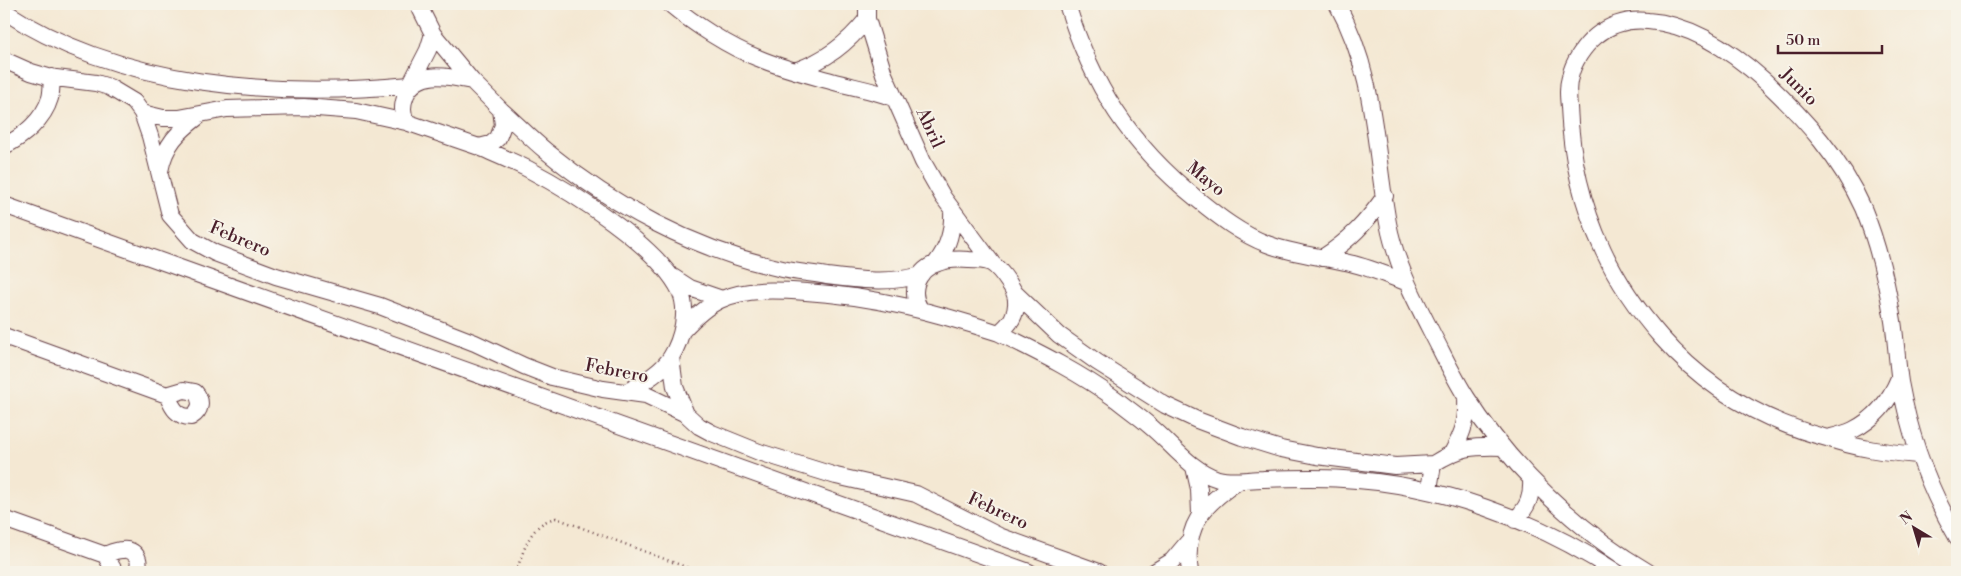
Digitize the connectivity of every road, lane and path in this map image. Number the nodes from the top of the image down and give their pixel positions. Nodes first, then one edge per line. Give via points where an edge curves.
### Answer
1 (418, 4) edge
2 (670, 4) edge
3 (1067, 4) edge
4 (1337, 4) edge
5 (867, 11) edge
6 (5, 14) edge
7 (433, 34) junction
8 (4, 60) edge
9 (122, 64) junction
10 (795, 71) junction
11 (52, 78) junction
12 (472, 80) junction
13 (226, 84) junction
14 (410, 86) junction
15 (113, 89) junction
16 (894, 98) junction
17 (227, 109) junction
18 (502, 110) junction
19 (142, 113) junction
20 (203, 113) junction
21 (406, 122) junction
22 (4, 146) edge
23 (479, 147) junction
24 (159, 176) junction
25 (1385, 196) junction
26 (4, 205) edge
27 (952, 209) junction
28 (646, 219) junction
29 (634, 240) junction
30 (1322, 258) junction
31 (936, 263) junction
32 (992, 264) junction
33 (778, 268) junction
34 (669, 274) junction
35 (921, 274) junction
36 (1406, 282) junction
37 (779, 290) junction
38 (1016, 294) junction
39 (722, 299) junction
40 (920, 309) junction
41 (682, 331) junction
42 (999, 333) junction
43 (4, 336) edge
44 (671, 358) junction
45 (1900, 378) junction
46 (627, 392) junction
47 (167, 395) dead end
48 (1466, 397) junction
49 (1165, 405) junction
50 (686, 414) junction
51 (1150, 426) junction
52 (1827, 438) junction
53 (1503, 447) junction
54 (1453, 451) junction
55 (1297, 453) junction
56 (1918, 455) junction
57 (1433, 464) junction
58 (1194, 468) junction
59 (1296, 478) junction
60 (1531, 480) junction
61 (1239, 481) junction
62 (1429, 490) junction
63 (1200, 514) junction
64 (4, 519) edge
65 (1515, 520) junction
66 (1957, 537) edge
67 (1188, 542) junction
68 (105, 555) junction
69 (115, 572) edge
70 (136, 572) edge
71 (516, 572) edge
72 (699, 572) edge
73 (1029, 572) edge
74 (1099, 572) edge
75 (1154, 572) edge
76 (1190, 572) edge
77 (1616, 572) edge
78 (1648, 572) edge

1 - 7 street
2 - 10 street via 731,45
3 - 30 street, Mayo via 1085,57 1105,96 1159,166 1204,205 1250,236 1288,252
4 - 25 street via 1358,50 1367,83
5 - 10 street via 858,31 836,51 816,64
5 - 16 street, Abril
6 - 9 street via 91,54
7 - 12 street
7 - 14 street
8 - 11 street
9 - 13 street via 167,76
9 - 15 street
10 - 16 street
11 - 15 street via 96,83
11 - 22 street via 50,97 32,126
12 - 14 street via 436,76 423,78
12 - 18 street
13 - 14 street via 253,88 360,90
13 - 17 street
14 - 21 street via 403,102
15 - 19 street via 134,102
16 - 27 street, Abril via 926,168
17 - 20 street
17 - 21 street via 304,107 356,112
18 - 23 street via 503,125 498,138
18 - 28 street via 544,150
19 - 20 street via 163,118
19 - 24 street, Febrero
20 - 24 street via 172,140 163,156
21 - 23 street
23 - 29 street via 527,168 559,187
24 - 46 street, Febrero via 170,215 193,241 214,253 276,276 380,306 552,377
25 - 30 street via 1367,222
25 - 36 street via 1396,256
26 - 73 street
27 - 31 street via 951,233
27 - 32 street, Abril
28 - 29 street
28 - 33 street via 729,254
29 - 34 street
30 - 36 street, Mayo via 1364,267
31 - 32 street via 954,259
31 - 35 street
32 - 38 street
33 - 35 street via 850,279 890,280
33 - 37 street
34 - 39 street via 690,288
34 - 41 street via 680,293 684,309
35 - 40 street via 915,289 915,300
36 - 48 street
37 - 39 street
37 - 40 street via 871,298
38 - 42 street via 1016,311 1008,326
38 - 49 street via 1059,335
39 - 41 street via 697,315
40 - 42 street
41 - 44 street
42 - 51 street via 1059,363
43 - 47 street
44 - 46 street
44 - 50 street via 675,387
45 - 52 street via 1886,403 1866,422 1852,431
45 - 52 street, Junio via 1886,284 1863,208 1833,156 1800,116 1736,57 1691,32 1671,25 1632,20 1603,30 1590,41 1573,66 1569,80 1570,134 1590,221 1604,253 1661,336 1705,378 1771,420
45 - 56 street, Junio
46 - 50 street, Febrero via 646,395
48 - 53 street
48 - 54 street via 1467,417
49 - 51 street
49 - 55 street via 1242,437
50 - 74 street, Febrero via 712,433 759,452 836,476 916,494 999,536
51 - 58 street
52 - 56 street, Junio via 1877,452
53 - 54 street via 1478,446
53 - 60 street
54 - 57 street
55 - 57 street via 1395,466
55 - 59 street
56 - 66 street, Junio
57 - 62 street
58 - 61 street via 1221,480
58 - 63 street
59 - 61 street
59 - 62 street via 1344,479
60 - 65 street via 1532,494 1526,509
60 - 78 street via 1604,542
61 - 63 street
62 - 65 street
63 - 67 street
64 - 68 street
65 - 77 street via 1583,552
67 - 75 street via 1172,560
67 - 76 street
68 - 69 street
68 - 70 street via 122,550 134,552 139,562
71 - 72 path via 535,529 556,518

